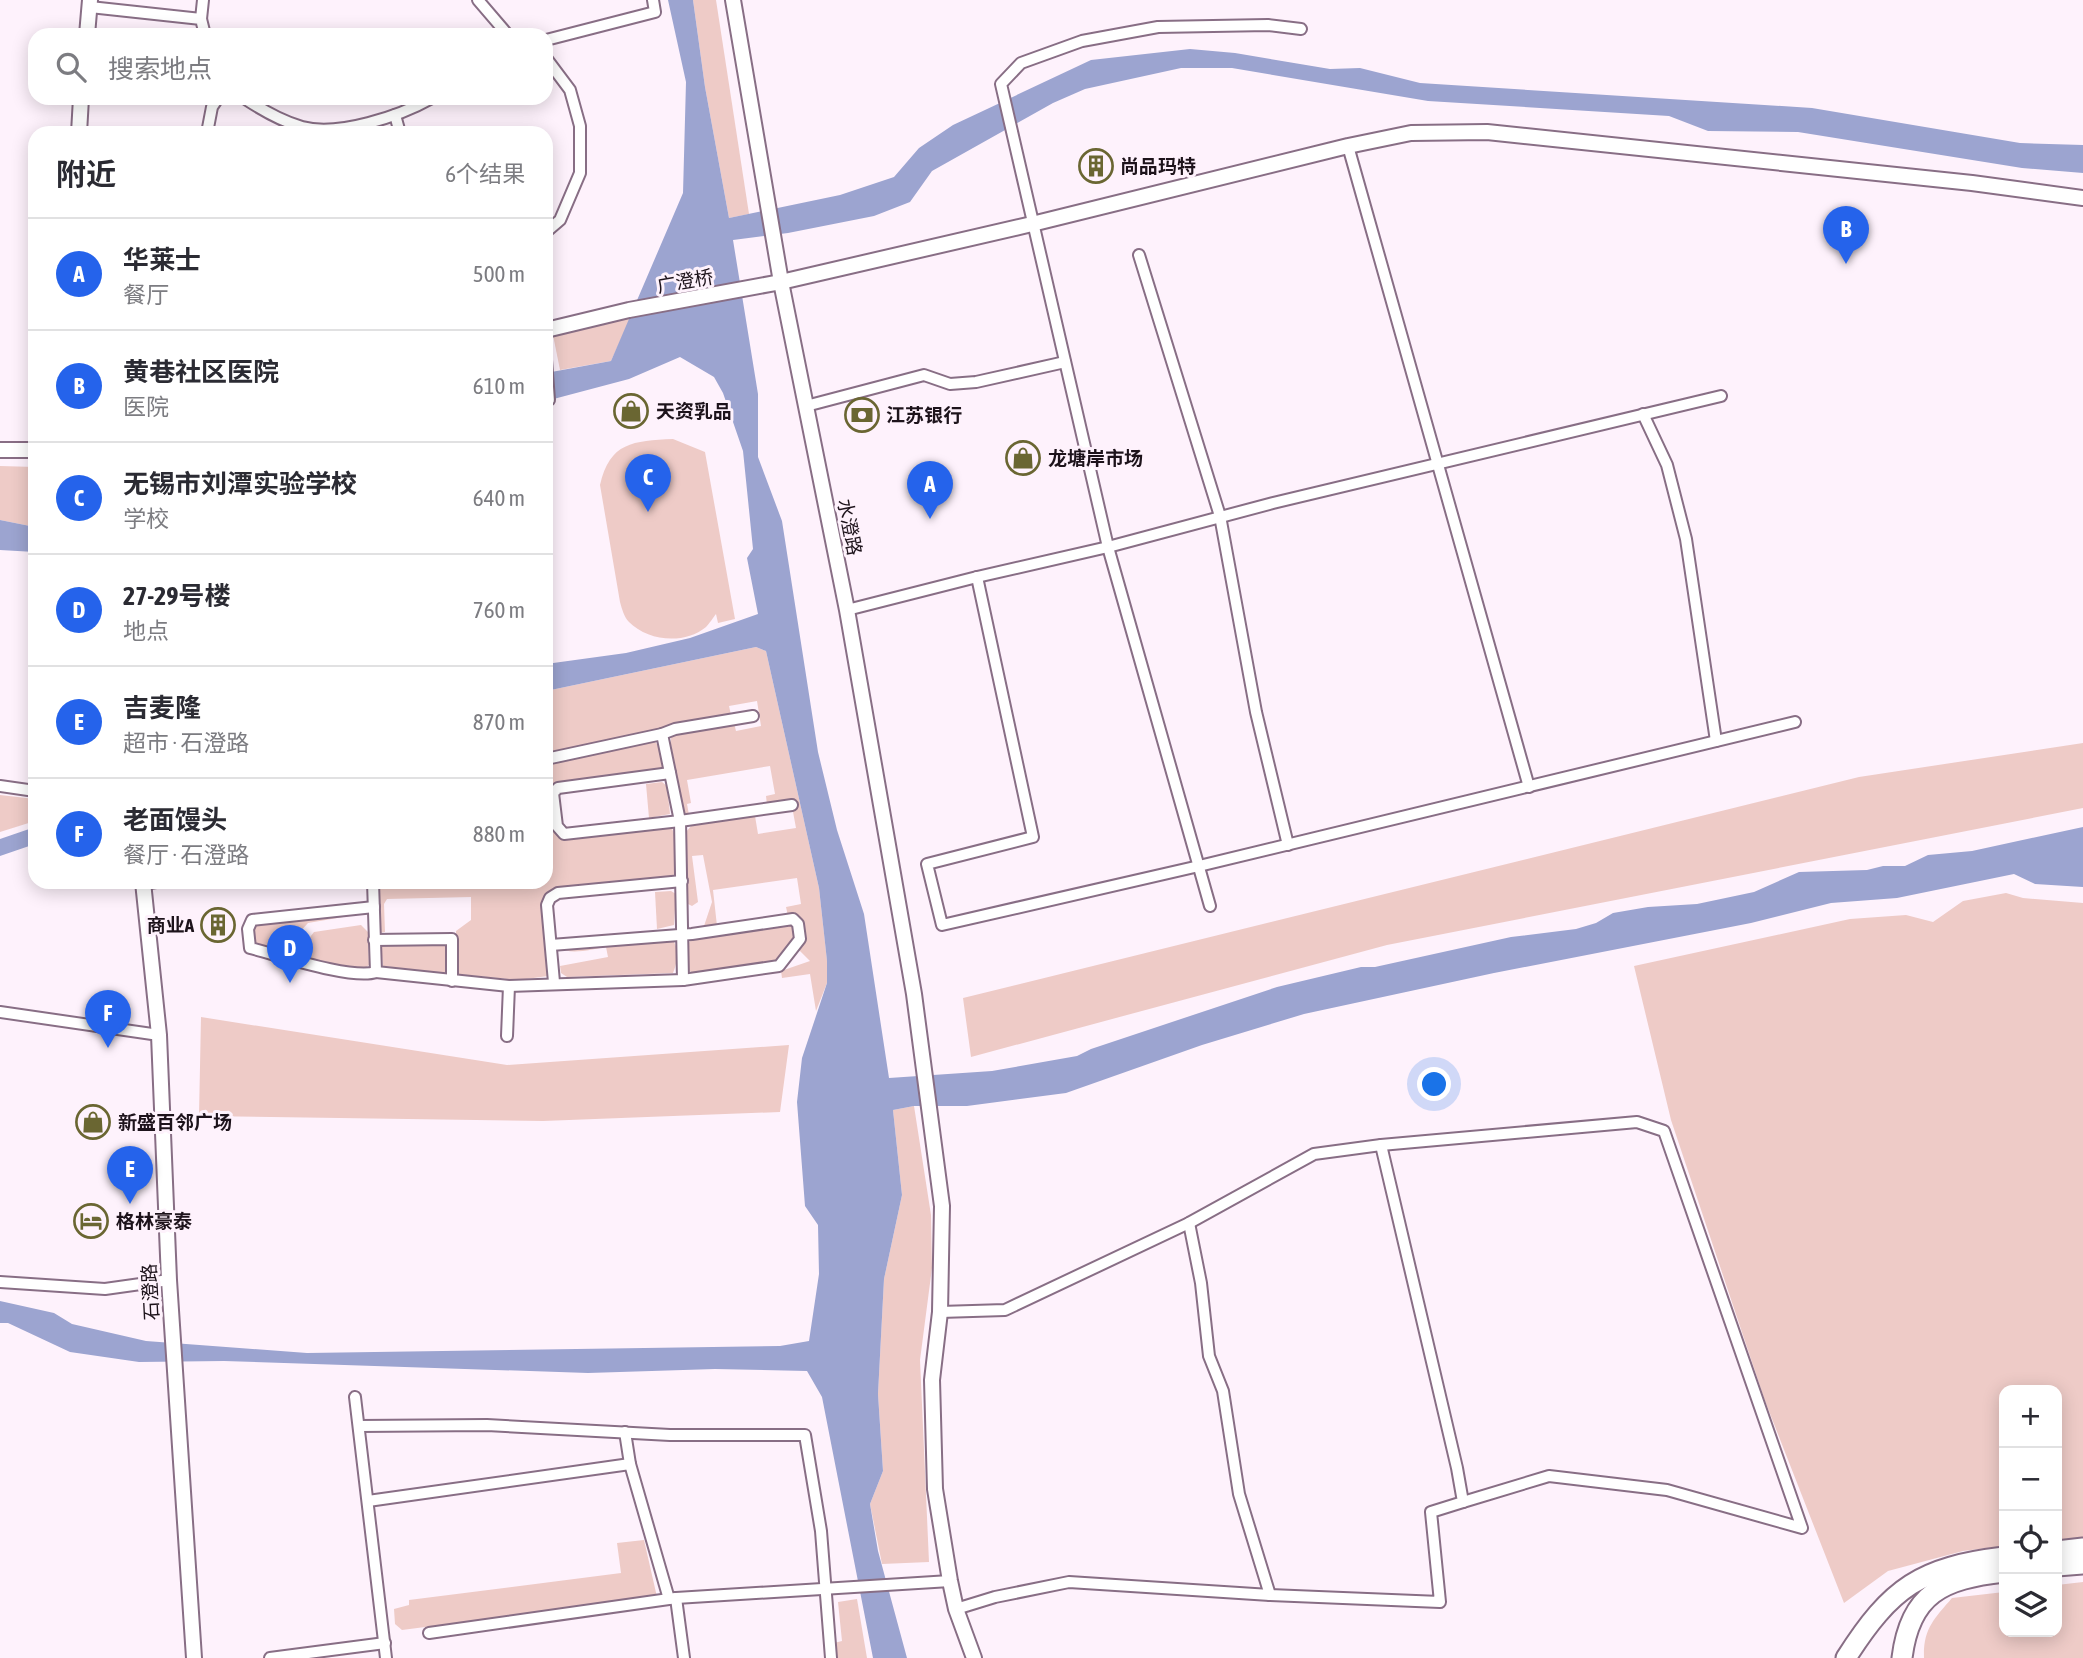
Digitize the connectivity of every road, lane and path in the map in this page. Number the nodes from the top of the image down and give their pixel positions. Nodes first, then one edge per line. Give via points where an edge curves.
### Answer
1 (203, 0) edge
2 (478, 0) edge
3 (653, 0) edge
4 (733, 0) edge
5 (90, 4) edge
6 (201, 19) junction
7 (88, 28) edge
8 (203, 28) edge
9 (502, 28) edge
10 (1301, 29) dead end
11 (553, 38) edge
12 (553, 67) edge
13 (81, 105) edge
14 (213, 105) edge
15 (254, 105) edge
16 (417, 105) edge
17 (396, 115) junction
18 (79, 126) edge
19 (208, 126) edge
20 (299, 126) edge
21 (354, 126) edge
22 (398, 126) edge
23 (1348, 146) junction
24 (2083, 198) edge
25 (1032, 224) junction
26 (553, 226) edge
27 (1139, 255) dead end
28 (781, 282) junction
29 (553, 328) edge
30 (1065, 362) junction
31 (1720, 396) dead end
32 (806, 406) junction
33 (1643, 414) junction
34 (0, 450) edge
35 (28, 450) edge
36 (1438, 465) junction
37 (1220, 516) junction
38 (1108, 547) junction
39 (977, 576) junction
40 (847, 610) junction
41 (753, 716) dead end
42 (1795, 722) dead end
43 (662, 734) junction
44 (1716, 741) junction
45 (553, 757) edge
46 (670, 773) junction
47 (0, 786) edge
48 (1529, 787) junction
49 (28, 790) edge
50 (792, 805) dead end
51 (680, 821) junction
52 (1288, 845) junction
53 (1199, 866) junction
54 (682, 881) junction
55 (148, 889) edge
56 (373, 889) edge
57 (374, 906) junction
58 (1210, 906) dead end
59 (683, 933) junction
60 (374, 940) junction
61 (551, 945) junction
62 (376, 972) junction
63 (683, 980) junction
64 (452, 981) junction
65 (554, 982) dead end
66 (509, 986) junction
67 (0, 1012) edge
68 (159, 1035) junction
69 (507, 1036) dead end
70 (1381, 1145) junction
71 (1189, 1223) junction
72 (169, 1280) junction
73 (0, 1282) edge
74 (940, 1312) junction
75 (355, 1396) dead end
76 (359, 1426) junction
77 (625, 1432) junction
78 (630, 1464) junction
79 (368, 1501) junction
80 (1463, 1502) junction
81 (2083, 1548) edge
82 (2062, 1550) edge
83 (1999, 1558) edge
84 (2083, 1564) edge
85 (2062, 1566) edge
86 (1999, 1573) edge
87 (950, 1581) junction
88 (824, 1589) junction
89 (1270, 1595) junction
90 (673, 1598) junction
91 (957, 1609) junction
92 (429, 1633) dead end
93 (384, 1643) junction
94 (194, 1658) edge
95 (270, 1658) edge
96 (386, 1658) edge
97 (684, 1658) edge
98 (831, 1658) edge
99 (974, 1658) edge
100 (1846, 1658) edge
101 (1902, 1658) edge

1 - 6 street
2 - 9 street
3 - 11 street via 655,12
4 - 28 street, 水澄路
5 - 6 street
5 - 7 street
6 - 8 street
10 - 25 street via 1268,25 1158,27 1082,41 1021,63 1001,84
12 - 26 street via 570,90 580,126 580,173 560,220
13 - 18 street
14 - 19 street
15 - 20 street
16 - 17 street
17 - 21 street
17 - 22 street
23 - 24 street, 广澄桥 via 1411,133 1487,131
23 - 25 street, 广澄桥
23 - 36 street
25 - 28 street, 广澄桥
25 - 30 street
27 - 37 street
28 - 29 street, 广澄桥
28 - 32 street, 水澄路
30 - 32 street via 976,382 950,384 924,375
30 - 38 street
31 - 33 street
32 - 40 street, 水澄路
33 - 36 street
33 - 44 street via 1667,465 1686,539
34 - 35 street
36 - 37 street
36 - 48 street
37 - 38 street
37 - 52 street via 1256,712
38 - 39 street
38 - 53 street
39 - 40 street
39 - 53 street via 1033,838 927,864 942,925
40 - 74 street, 水澄路 via 931,1115 942,1206
41 - 43 street
42 - 44 street
43 - 45 street
43 - 46 street
44 - 48 street
46 - 51 street
46 - 51 street via 558,788 553,793 557,826 564,834
47 - 49 street
48 - 52 street
50 - 51 street
51 - 54 street
52 - 53 street
53 - 58 street
54 - 59 street
54 - 61 street via 558,892 547,905
55 - 68 street, 石澄路
56 - 57 street
57 - 60 street
57 - 62 street via 253,920 248,929 250,948 322,967 368,975
59 - 61 street
59 - 63 street
59 - 63 street via 793,919 800,932 799,944 779,966
60 - 62 street
60 - 64 street via 452,939
61 - 65 street
62 - 64 street
63 - 66 street
64 - 66 street
66 - 69 street
67 - 68 street
68 - 72 street, 石澄路
70 - 71 street via 1314,1154
70 - 80 street
70 - 80 street via 1637,1122 1664,1132 1802,1528 1667,1490 1549,1476
71 - 74 street via 1005,1310
71 - 89 street via 1209,1356 1223,1391 1239,1494
72 - 73 street via 105,1289
72 - 94 street, 石澄路
74 - 87 street, 水澄路 via 932,1380 935,1489
75 - 76 street
76 - 77 street via 486,1425
76 - 79 street
77 - 78 street
77 - 88 street via 805,1435 821,1531
78 - 79 street
78 - 90 street
79 - 93 street
80 - 89 street via 1431,1512 1440,1602
81 - 82 highway
83 - 100 highway via 1940,1569 1915,1580 1875,1615
84 - 85 highway
86 - 101 highway via 1944,1586 1926,1599 1910,1619
87 - 88 street
87 - 91 street, 水澄路
88 - 90 street
88 - 98 street
89 - 91 street via 1069,1582
90 - 92 street
90 - 97 street
91 - 99 street, 水澄路
93 - 95 street
93 - 96 street

